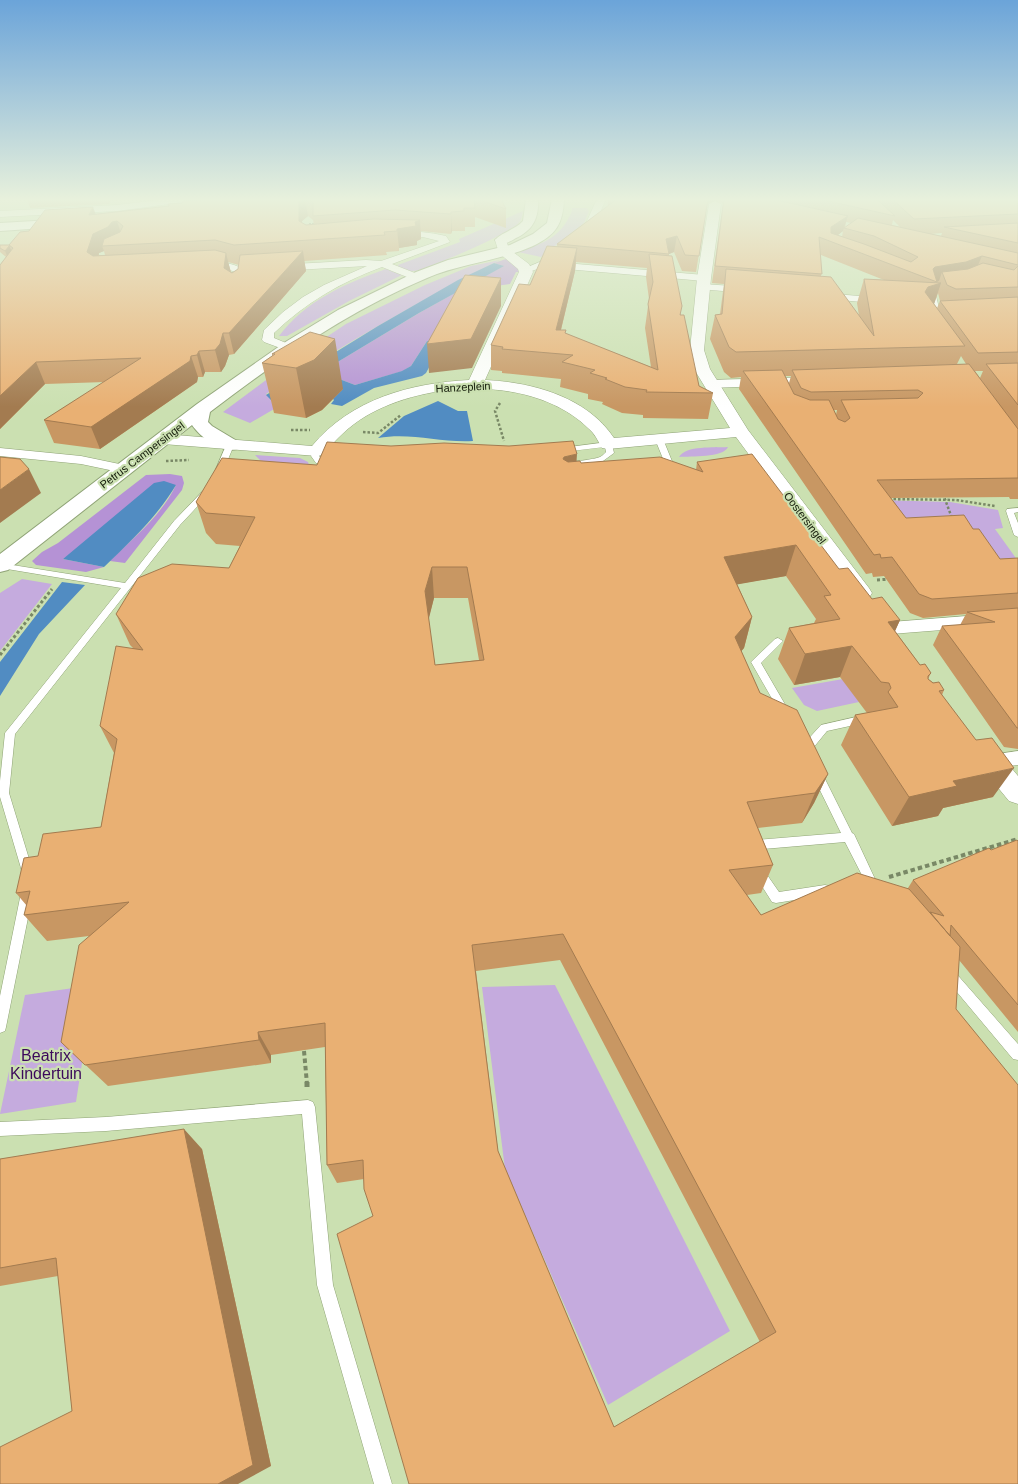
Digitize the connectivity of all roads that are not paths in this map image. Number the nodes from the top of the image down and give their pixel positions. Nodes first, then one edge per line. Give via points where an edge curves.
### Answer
1 (226, 268) edge
2 (299, 268) edge
3 (372, 268) edge
4 (393, 268) edge
5 (440, 268) edge
6 (531, 268) edge
7 (578, 268) edge
8 (705, 268) edge
9 (526, 270) joint
10 (416, 278) junction
11 (703, 283) junction
12 (937, 285) edge
13 (754, 291) edge
14 (812, 295) edge
15 (900, 302) edge
16 (937, 311) edge
17 (287, 347) junction
18 (829, 380) edge
19 (475, 384) junction
20 (710, 384) junction
21 (204, 408) junction
22 (741, 432) junction
23 (163, 438) junction
24 (659, 440) junction
25 (608, 444) junction
26 (230, 445) junction
27 (317, 451) junction
28 (0, 452) edge
29 (124, 468) junction
30 (668, 478) edge
31 (1014, 510) edge
32 (1018, 535) edge
33 (0, 565) edge
34 (128, 586) junction
35 (1018, 618) edge
36 (896, 636) joint
37 (778, 642) dead end
38 (870, 718) edge
39 (792, 726) edge
40 (974, 739) edge
41 (1018, 758) edge
42 (990, 761) junction
43 (1018, 794) edge
44 (2, 795) edge
45 (850, 838) junction
46 (833, 889) edge
47 (883, 897) edge
48 (944, 968) edge
49 (0, 1027) edge
50 (1018, 1054) edge
51 (0, 1129) edge
52 (383, 1484) edge

1 - 2 street via 237,275
3 - 17 street via 312,295 282,317 268,332 268,340
4 - 10 street
5 - 10 main road, Petrus Campersingel
6 - 9 street
7 - 11 street
8 - 11 street, Oostersingel
9 - 19 street
10 - 17 main road, Petrus Campersingel via 342,313
11 - 13 street
11 - 20 street, Oostersingel via 697,350
12 - 16 lane via 931,286
14 - 15 street
17 - 21 main road, Petrus Campersingel
18 - 20 street via 781,385
19 - 25 street, Hanzeplein via 509,387 568,406 591,421
19 - 27 street, Hanzeplein via 428,389 382,402 343,423
20 - 22 street, Oostersingel
21 - 23 main road, Petrus Campersingel
21 - 26 main road via 199,417 202,426
22 - 24 street
22 - 36 street, Oostersingel
23 - 26 street
23 - 29 main road, Petrus Campersingel
24 - 25 street
24 - 30 lane via 672,470
25 - 27 lane via 461,459
25 - 27 lane via 610,453 603,460 477,470 423,470 329,463 316,459
26 - 27 street
26 - 34 lane via 213,484 177,523
28 - 29 street via 99,462
29 - 33 main road, Petrus Campersingel
31 - 32 lane
33 - 34 lane
34 - 44 lane via 10,733
35 - 36 street
37 - 39 lane via 756,662
38 - 45 lane via 824,728 807,754
40 - 42 street
41 - 42 street
42 - 43 street
44 - 49 lane via 29,878
45 - 46 lane via 758,845 755,864 776,898
45 - 47 lane via 866,883
48 - 50 lane
51 - 52 lane via 106,1124 308,1107 325,1285

